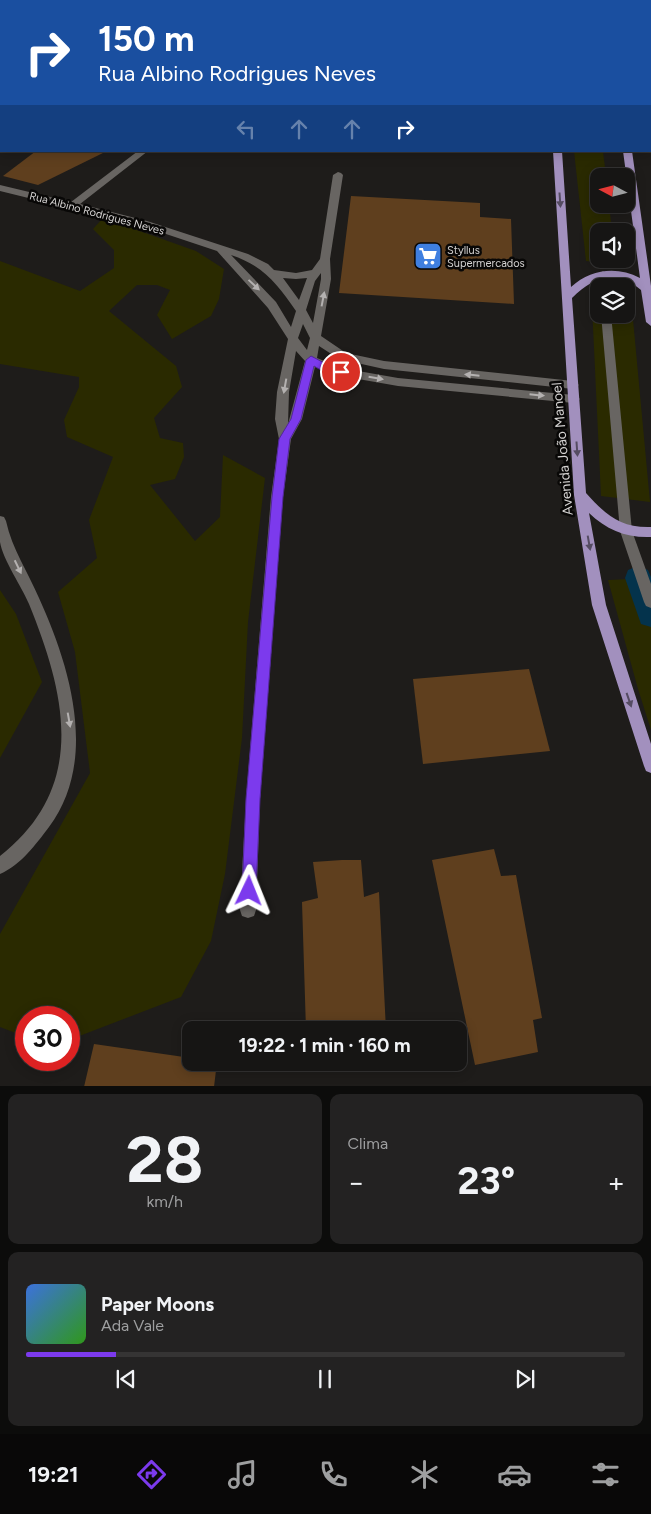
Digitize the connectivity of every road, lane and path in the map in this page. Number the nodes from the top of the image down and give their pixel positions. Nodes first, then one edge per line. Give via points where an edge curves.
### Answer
1 (143, 152) edge
2 (557, 152) edge
3 (627, 152) edge
4 (338, 175) dead end
5 (0, 188) edge
6 (73, 205) junction
7 (221, 249) junction
8 (326, 259) junction
9 (272, 273) junction
10 (314, 273) junction
11 (603, 274) junction
12 (603, 278) edge
13 (646, 288) junction
14 (567, 297) junction
15 (301, 310) junction
16 (651, 322) edge
17 (607, 323) edge
18 (293, 338) junction
19 (315, 338) junction
20 (311, 360) junction
21 (573, 385) junction
22 (574, 399) junction
23 (285, 439) junction
24 (580, 495) junction
25 (0, 521) edge
26 (626, 531) junction
27 (651, 532) edge
28 (651, 602) edge
29 (651, 766) edge
30 (0, 866) edge
31 (248, 910) dead end

1 - 6 street
2 -> 14 main road, Avenida João Manoel
3 - 13 main road
4 - 8 street
5 - 6 street, Rua Albino Rodrigues Neves
6 - 7 street, Rua Albino Rodrigues Neves via 144,223
7 - 9 street, Rua Albino Rodrigues Neves via 244,256
7 -> 18 street via 273,307
8 - 10 street
19 -> 8 street via 326,279
9 - 10 street via 296,276
9 - 15 street, Rua Albino Rodrigues Neves
10 - 15 street
11 - 12 street
11 - 13 main road via 632,278
11 - 14 main road via 585,280
13 - 16 main road
14 - 21 main road, Avenida João Manoel
15 - 18 street
15 - 19 street, Rua Albino Rodrigues Neves
17 - 26 street
18 - 20 street
18 -> 23 street via 281,418
19 - 20 street
21 -> 19 street via 384,365 343,356
20 -> 22 street via 330,370 400,382
20 - 23 street via 296,419
21 - 22 main road, Avenida João Manoel
22 -> 24 main road, Avenida João Manoel
23 - 31 street via 277,497 253,799
24 - 26 main road via 600,517
24 -> 29 main road, Avenida João Manoel via 599,605
25 -> 30 street via 14,560 52,641 71,731 66,774 51,811 29,841
26 - 27 main road
26 - 28 street

